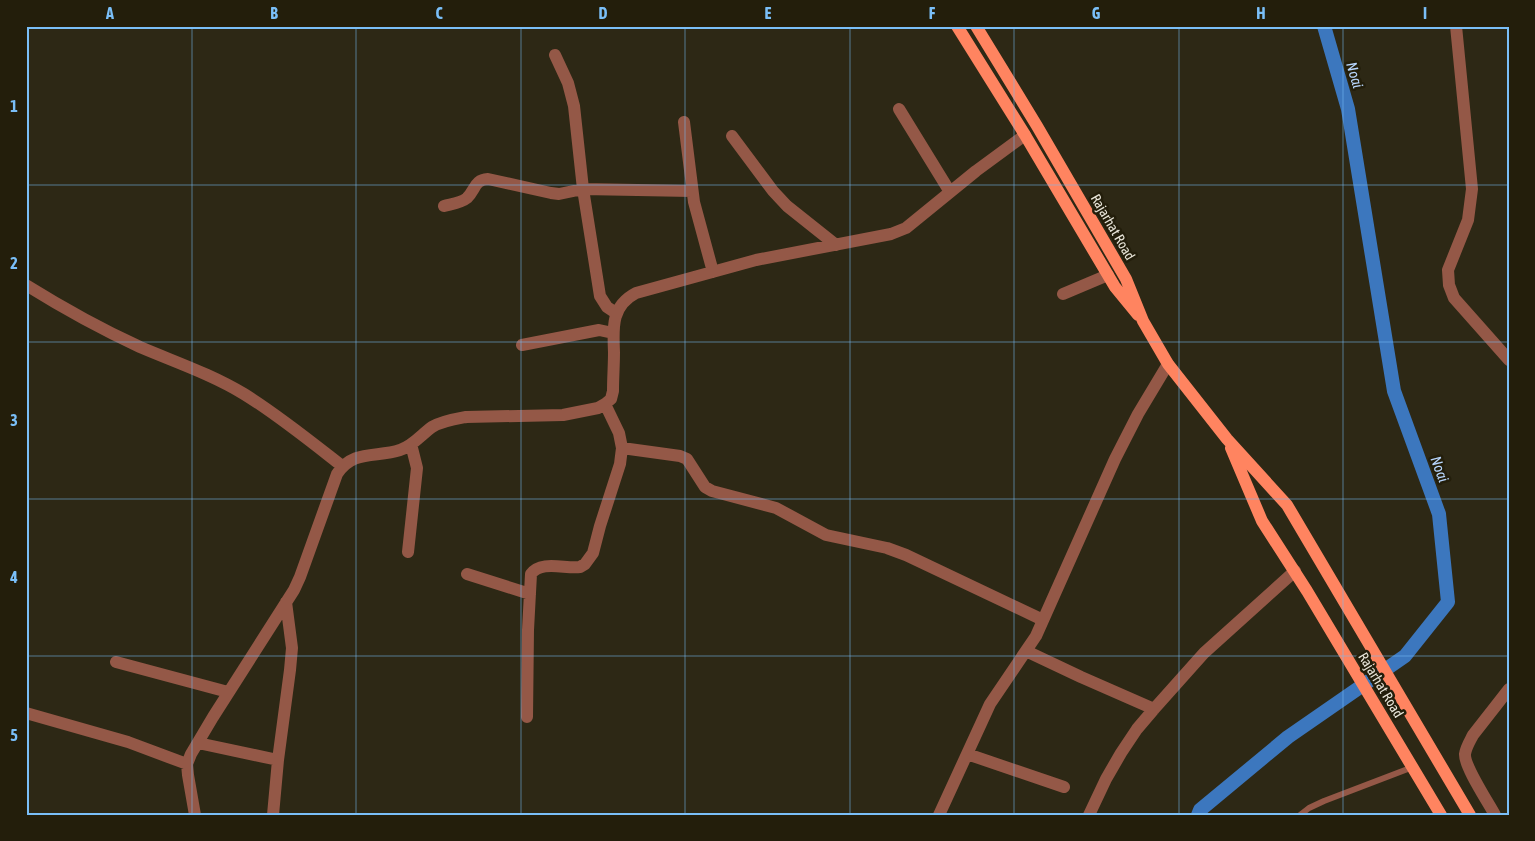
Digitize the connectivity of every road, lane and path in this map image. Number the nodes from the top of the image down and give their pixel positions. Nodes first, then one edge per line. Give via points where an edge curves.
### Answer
1 (957, 26) edge
2 (976, 26) edge
3 (1456, 26) edge
4 (555, 55) dead end
5 (899, 109) dead end
6 (684, 122) dead end
7 (1025, 135) junction
8 (732, 136) dead end
9 (583, 189) junction
10 (692, 190) junction
11 (950, 192) junction
12 (444, 206) dead end
13 (836, 245) junction
14 (713, 272) junction
15 (1108, 275) junction
16 (26, 285) edge
17 (1063, 294) dead end
18 (616, 313) junction
19 (1143, 320) junction
20 (613, 333) junction
21 (522, 345) dead end
22 (1509, 360) edge
23 (1168, 364) junction
24 (606, 404) junction
25 (1227, 439) junction
26 (411, 444) junction
27 (622, 448) junction
28 (342, 466) junction
29 (408, 552) dead end
30 (1295, 571) junction
31 (467, 574) dead end
32 (530, 594) junction
33 (286, 602) junction
34 (1043, 620) junction
35 (1026, 651) junction
36 (116, 662) dead end
37 (1509, 689) edge
38 (228, 692) junction
39 (1154, 709) junction
40 (26, 713) edge
41 (527, 717) dead end
42 (198, 743) junction
43 (967, 754) junction
44 (278, 760) junction
45 (188, 764) junction
46 (1413, 767) junction
47 (1064, 787) dead end
48 (195, 815) edge
49 (273, 815) edge
50 (939, 815) edge
51 (1089, 815) edge
52 (1300, 815) edge
53 (1441, 815) edge
54 (1470, 815) edge
55 (1495, 815) edge

1 - 7 main road
2 - 19 main road, Rajarhat Road via 1126,279
3 - 22 street via 1472,189 1468,220 1448,270 1449,285 1454,298
4 - 9 street via 572,99
5 - 11 street
6 - 10 street
7 - 11 street
7 - 15 main road
8 - 13 street via 787,206
9 - 10 street
9 - 12 street via 559,194 488,179 478,182 466,199
9 - 18 street via 600,296
10 - 14 street
11 - 13 street via 906,228
13 - 14 street via 756,260
14 - 18 street via 636,293 628,297
15 - 17 street
15 - 19 main road via 1119,294
16 - 28 street via 124,339 244,394
18 - 20 street
19 - 23 main road, Rajarhat Road
20 - 21 street via 599,330
20 - 24 street via 613,391
23 - 25 main road, Rajarhat Road
23 - 34 street via 1115,459
24 - 26 street via 554,416 458,418 433,427
24 - 27 street
25 - 30 main road, Rajarhat Road via 1262,520
25 - 54 main road via 1287,505
26 - 28 street via 392,452 362,456
26 - 29 street via 417,468
27 - 32 street via 594,553 580,567 537,567 531,574
27 - 34 street via 680,456 687,459 705,487 776,508 826,534 906,555
28 - 33 street via 300,577
30 - 39 street via 1204,653
30 - 46 main road, Rajarhat Road
31 - 32 street
32 - 41 street
33 - 38 street
33 - 44 street via 292,648
34 - 35 street
35 - 39 street
35 - 43 street via 990,704
36 - 38 street
37 - 55 street via 1473,735 1465,754 1467,764
38 - 42 street
39 - 51 street via 1121,753
40 - 45 street via 128,742
42 - 44 street
42 - 45 street
43 - 47 street
43 - 50 street
44 - 49 street
45 - 48 street
46 - 52 lane via 1324,801
46 - 53 main road, Rajarhat Road

